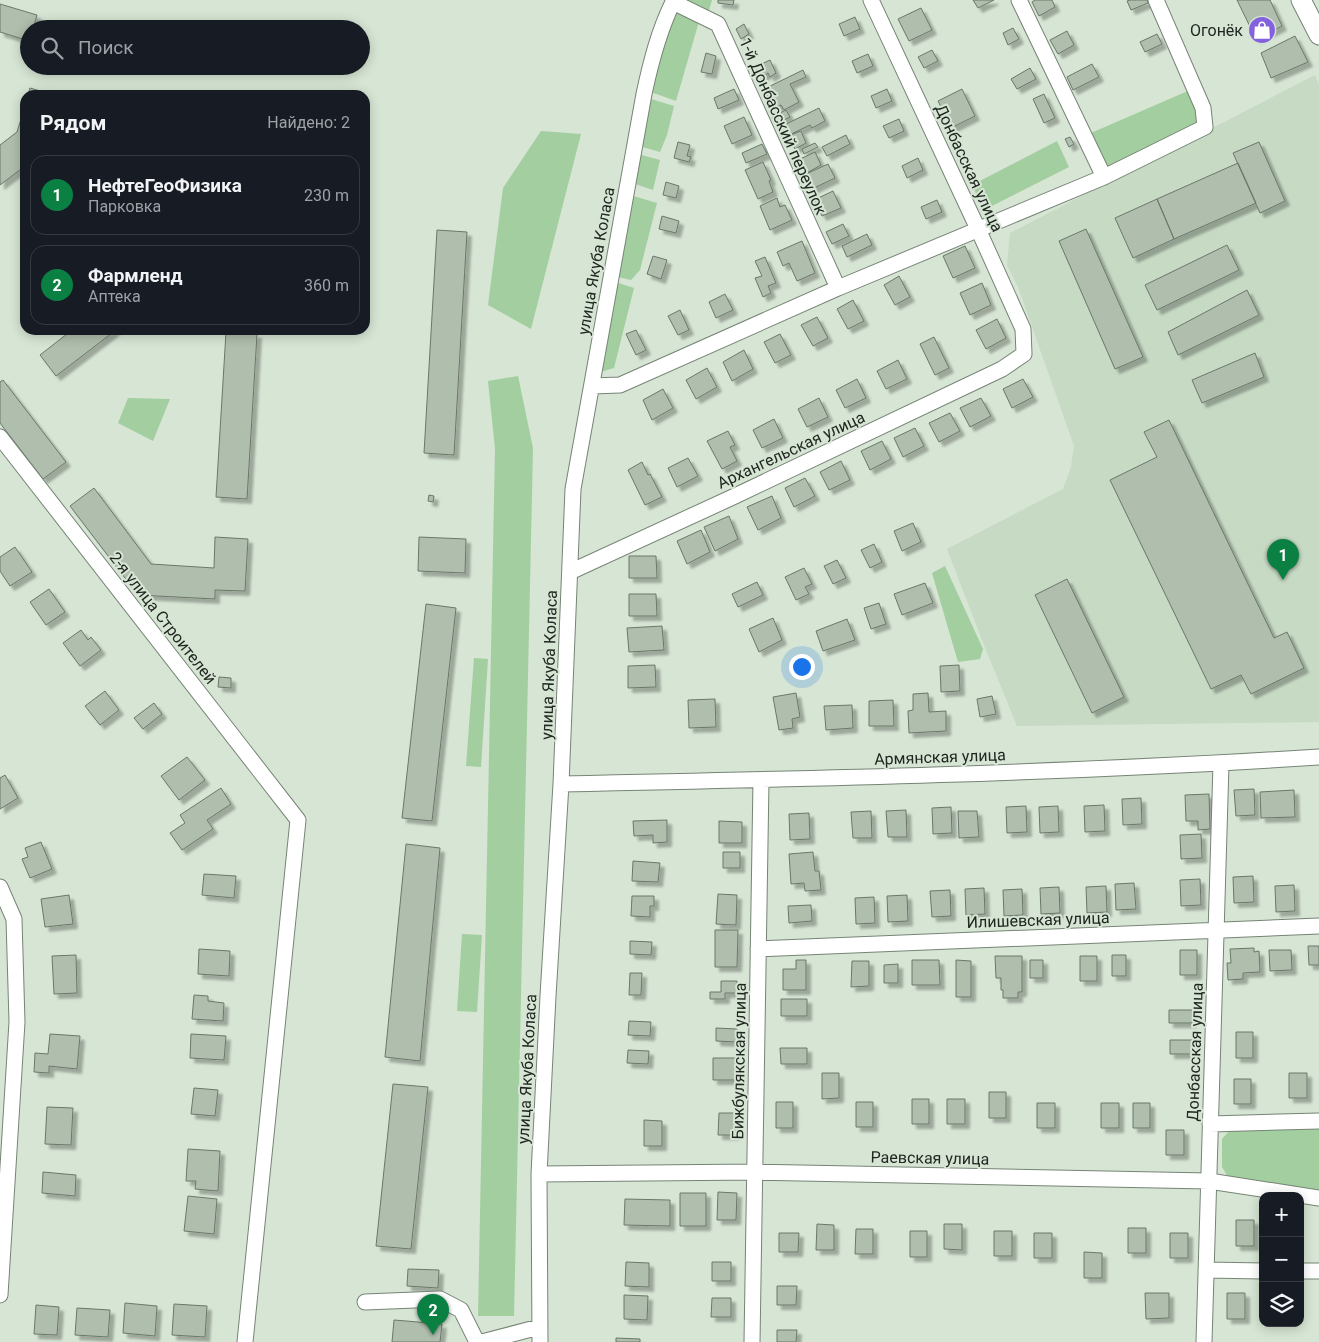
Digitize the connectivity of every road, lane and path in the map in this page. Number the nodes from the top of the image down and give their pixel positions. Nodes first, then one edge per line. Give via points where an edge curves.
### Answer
1 (871, 0) edge
2 (1019, 0) edge
3 (1156, 0) edge
4 (1301, 0) edge
5 (673, 1) edge
6 (1319, 34) edge
7 (1104, 177) junction
8 (978, 229) junction
9 (838, 288) junction
10 (1024, 354) joint
11 (592, 386) junction
12 (0, 437) edge
13 (570, 572) junction
14 (1319, 757) edge
15 (1221, 764) junction
16 (761, 780) junction
17 (562, 784) junction
18 (0, 887) edge
19 (1319, 926) edge
20 (1216, 931) junction
21 (758, 949) junction
22 (1319, 1121) edge
23 (1210, 1124) junction
24 (755, 1172) junction
25 (539, 1174) junction
26 (1209, 1181) junction
27 (1319, 1198) edge
28 (1206, 1270) junction
29 (1259, 1271) edge
30 (1304, 1271) edge
31 (1319, 1271) edge
32 (0, 1295) edge
33 (366, 1302) dead end
34 (540, 1335) edge
35 (245, 1342) edge
36 (477, 1342) edge
37 (482, 1342) edge
38 (752, 1342) edge
39 (1204, 1342) edge

1 - 8 street, Донбасская улица
2 - 7 street
3 - 7 street via 1203,108 1205,127
4 - 6 street
5 - 9 street, 1-й Донбасский переулок via 718,24
5 - 11 street, улица Якуба Коласа via 662,24 647,81
7 - 8 street
8 - 9 street
8 - 10 street, Донбасская улица via 1023,329
9 - 11 street via 620,384
10 - 13 street, Архангельская улица via 1002,368
11 - 13 street, улица Якуба Коласа via 573,489
12 - 35 street, 2-я улица Строителей via 298,820
13 - 17 street, улица Якуба Коласа
14 - 15 street, Армянская улица
15 - 16 street, Армянская улица
15 - 20 street, Донбасская улица
16 - 17 street, Армянская улица
16 - 21 street, Бижбулякская улица
17 - 25 street, улица Якуба Коласа
18 - 32 street via 14,919 17,1022
19 - 20 street, Илишевская улица
20 - 21 street, Илишевская улица
20 - 23 street, Донбасская улица
21 - 24 street, Бижбулякская улица
22 - 23 street
23 - 26 street, Донбасская улица
24 - 25 street, Раевская улица
24 - 26 street, Раевская улица
24 - 38 street, Бижбулякская улица
25 - 34 street, улица Якуба Коласа
26 - 27 street, Раевская улица
26 - 28 street, Донбасская улица
28 - 29 street
28 - 39 street, Донбасская улица
30 - 31 street
33 - 36 street via 440,1299 461,1310
34 - 37 street

